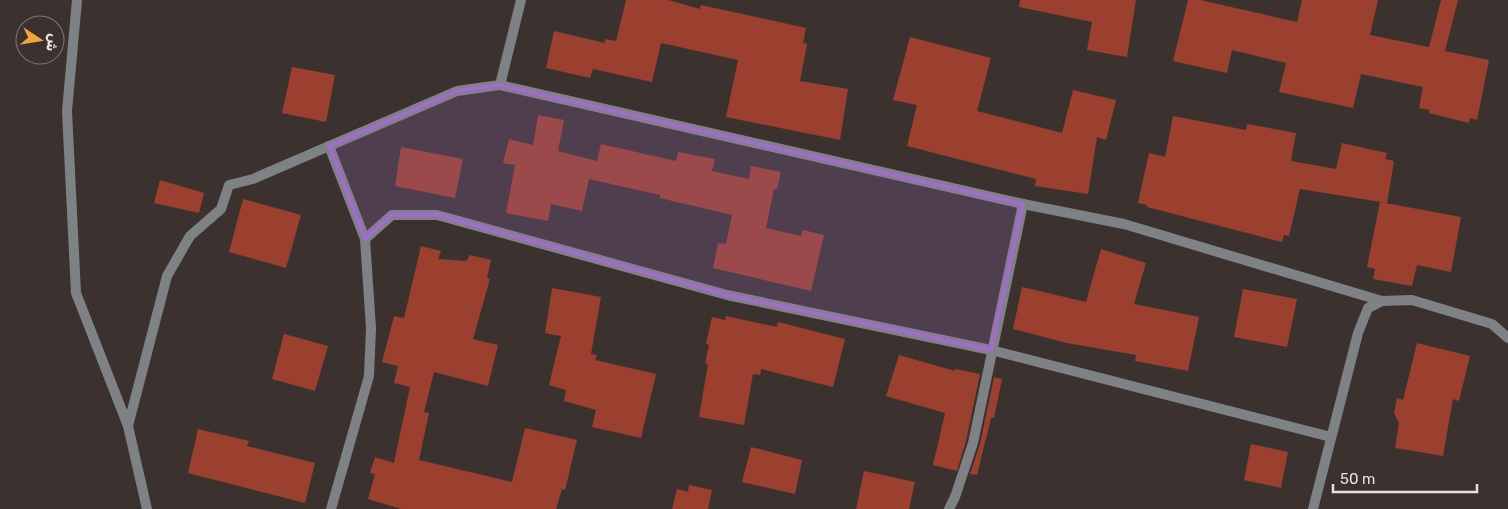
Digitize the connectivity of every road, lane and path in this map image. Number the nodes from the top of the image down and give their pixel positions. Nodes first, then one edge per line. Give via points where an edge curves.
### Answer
1 (77, 0) edge
2 (521, 0) edge
3 (500, 86) junction
4 (329, 146) junction
5 (1023, 204) junction
6 (365, 239) junction
7 (1382, 301) junction
8 (1508, 338) edge
9 (991, 350) junction
10 (128, 426) junction
11 (1332, 437) junction
12 (147, 509) edge
13 (330, 509) edge
14 (949, 509) edge
15 (1313, 509) edge

1 - 10 street via 67,111 76,293
2 - 3 street
3 - 4 street via 457,91
3 - 5 street
4 - 6 street
4 - 10 street via 252,179 229,185 221,209 190,236 167,276
5 - 7 street via 1124,224
5 - 9 street
6 - 9 street via 392,215 437,215 728,295
6 - 13 street via 371,328 369,376
7 - 8 street via 1412,300 1492,324
7 - 11 street via 1368,308 1358,334
9 - 11 street
9 - 14 street via 973,443
10 - 12 street
11 - 15 street

